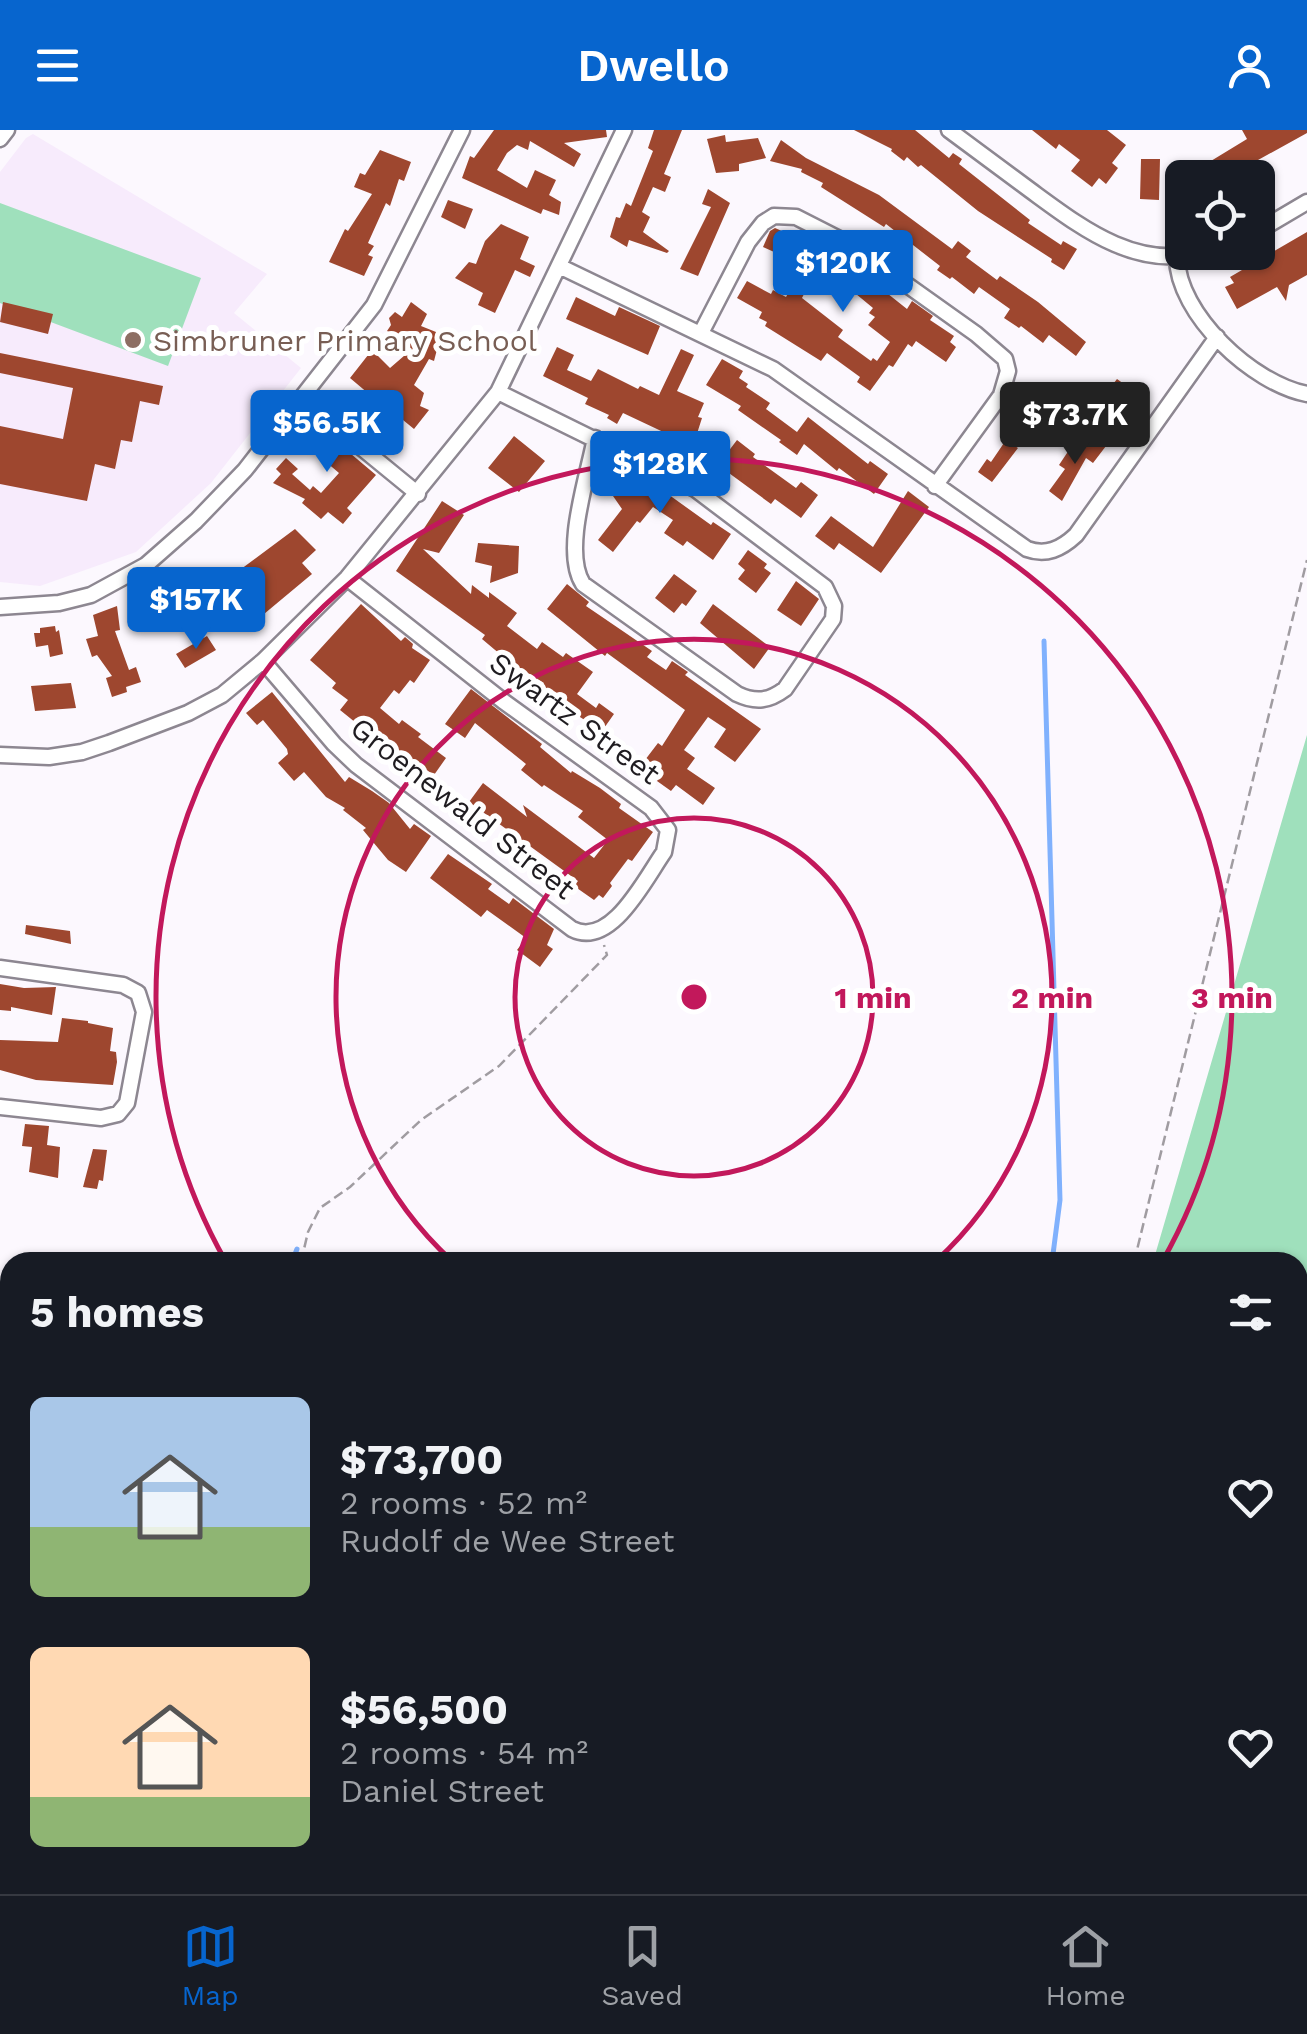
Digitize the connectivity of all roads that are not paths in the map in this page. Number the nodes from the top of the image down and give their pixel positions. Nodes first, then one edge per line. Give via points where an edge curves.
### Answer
1 (8, 130) edge
2 (462, 130) edge
3 (623, 130) edge
4 (949, 130) edge
5 (0, 139) edge
6 (1307, 202) edge
7 (1275, 220) edge
8 (1165, 256) edge
9 (561, 267) junction
10 (1179, 270) edge
11 (701, 333) junction
12 (1217, 337) junction
13 (498, 392) junction
14 (1307, 394) edge
15 (302, 399) junction
16 (595, 438) junction
17 (936, 486) junction
18 (418, 494) junction
19 (346, 578) junction
20 (0, 607) edge
21 (264, 661) junction
22 (0, 755) edge
23 (600, 932) joint
24 (0, 968) edge
25 (0, 1108) edge

1 - 5 street
2 - 15 street via 374,305
3 - 9 street
4 - 8 street via 1100,239
6 - 7 street
9 - 11 street
9 - 13 street
10 - 12 street via 1184,295
11 - 17 street via 773,370
11 - 17 street via 748,242 774,216 796,217 851,245 1005,359 1002,395
12 - 14 street via 1270,380
12 - 17 street via 1076,535 1055,550 1026,548
13 - 16 street
13 - 18 street
15 - 18 street
15 - 20 street via 245,470 146,565 91,595
16 - 16 street via 695,489 825,587 833,619 774,698 738,694 583,584 574,565 576,531
18 - 19 street
19 - 21 street
19 - 23 street, Swartz Street via 664,822 664,852
21 - 22 street via 188,713 109,743 49,757
21 - 23 street, Groenewald Street via 356,765 572,929
24 - 25 street via 118,984 135,990 144,1012 128,1103 114,1116

